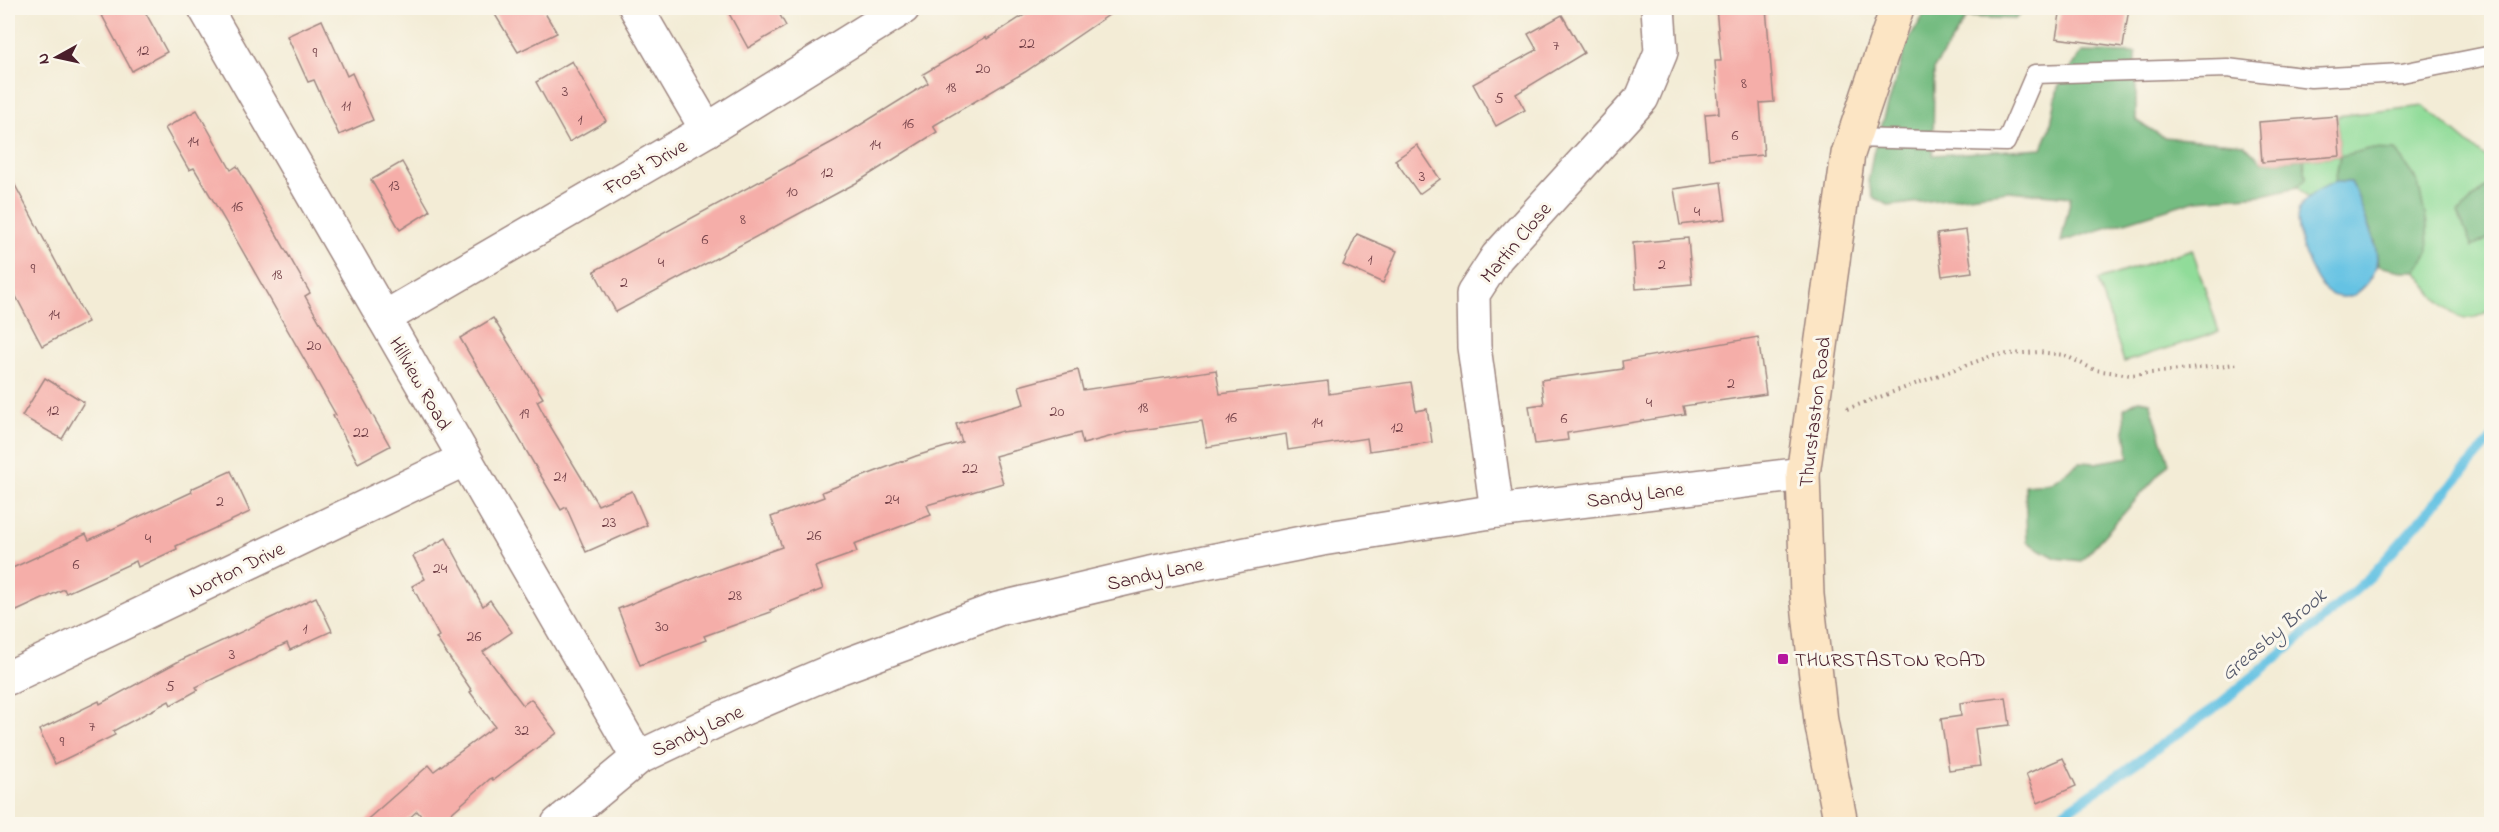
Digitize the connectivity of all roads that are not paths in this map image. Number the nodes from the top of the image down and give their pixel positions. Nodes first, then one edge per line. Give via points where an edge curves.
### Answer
1 (206, 8) edge
2 (636, 8) edge
3 (903, 8) edge
4 (1659, 8) edge
5 (1897, 8) edge
6 (2492, 55) edge
7 (708, 130) junction
8 (1852, 138) junction
9 (384, 318) junction
10 (465, 459) junction
11 (1803, 474) junction
12 (1497, 511) junction
13 (8, 678) edge
14 (639, 758) junction
15 (558, 825) edge
16 (1841, 825) edge

1 - 9 street, Hillview Road
2 - 7 street
3 - 7 street, Frost Drive
4 - 12 street, Martin Close via 1661,52 1642,98 1497,257 1473,294 1474,347
5 - 8 street, Thurstaston Road
6 - 8 lane via 2402,73 2311,78 2227,68 2035,74 2006,141
7 - 9 street, Frost Drive
8 - 11 street, Thurstaston Road
9 - 10 street, Hillview Road
10 - 13 street, Norton Drive
10 - 14 street, Hillview Road
11 - 12 street, Sandy Lane
11 - 16 street, Thurstaston Road via 1808,607 1821,721
12 - 14 street, Sandy Lane via 1322,539 1150,573 998,609 841,667
14 - 15 street, Sandy Lane

